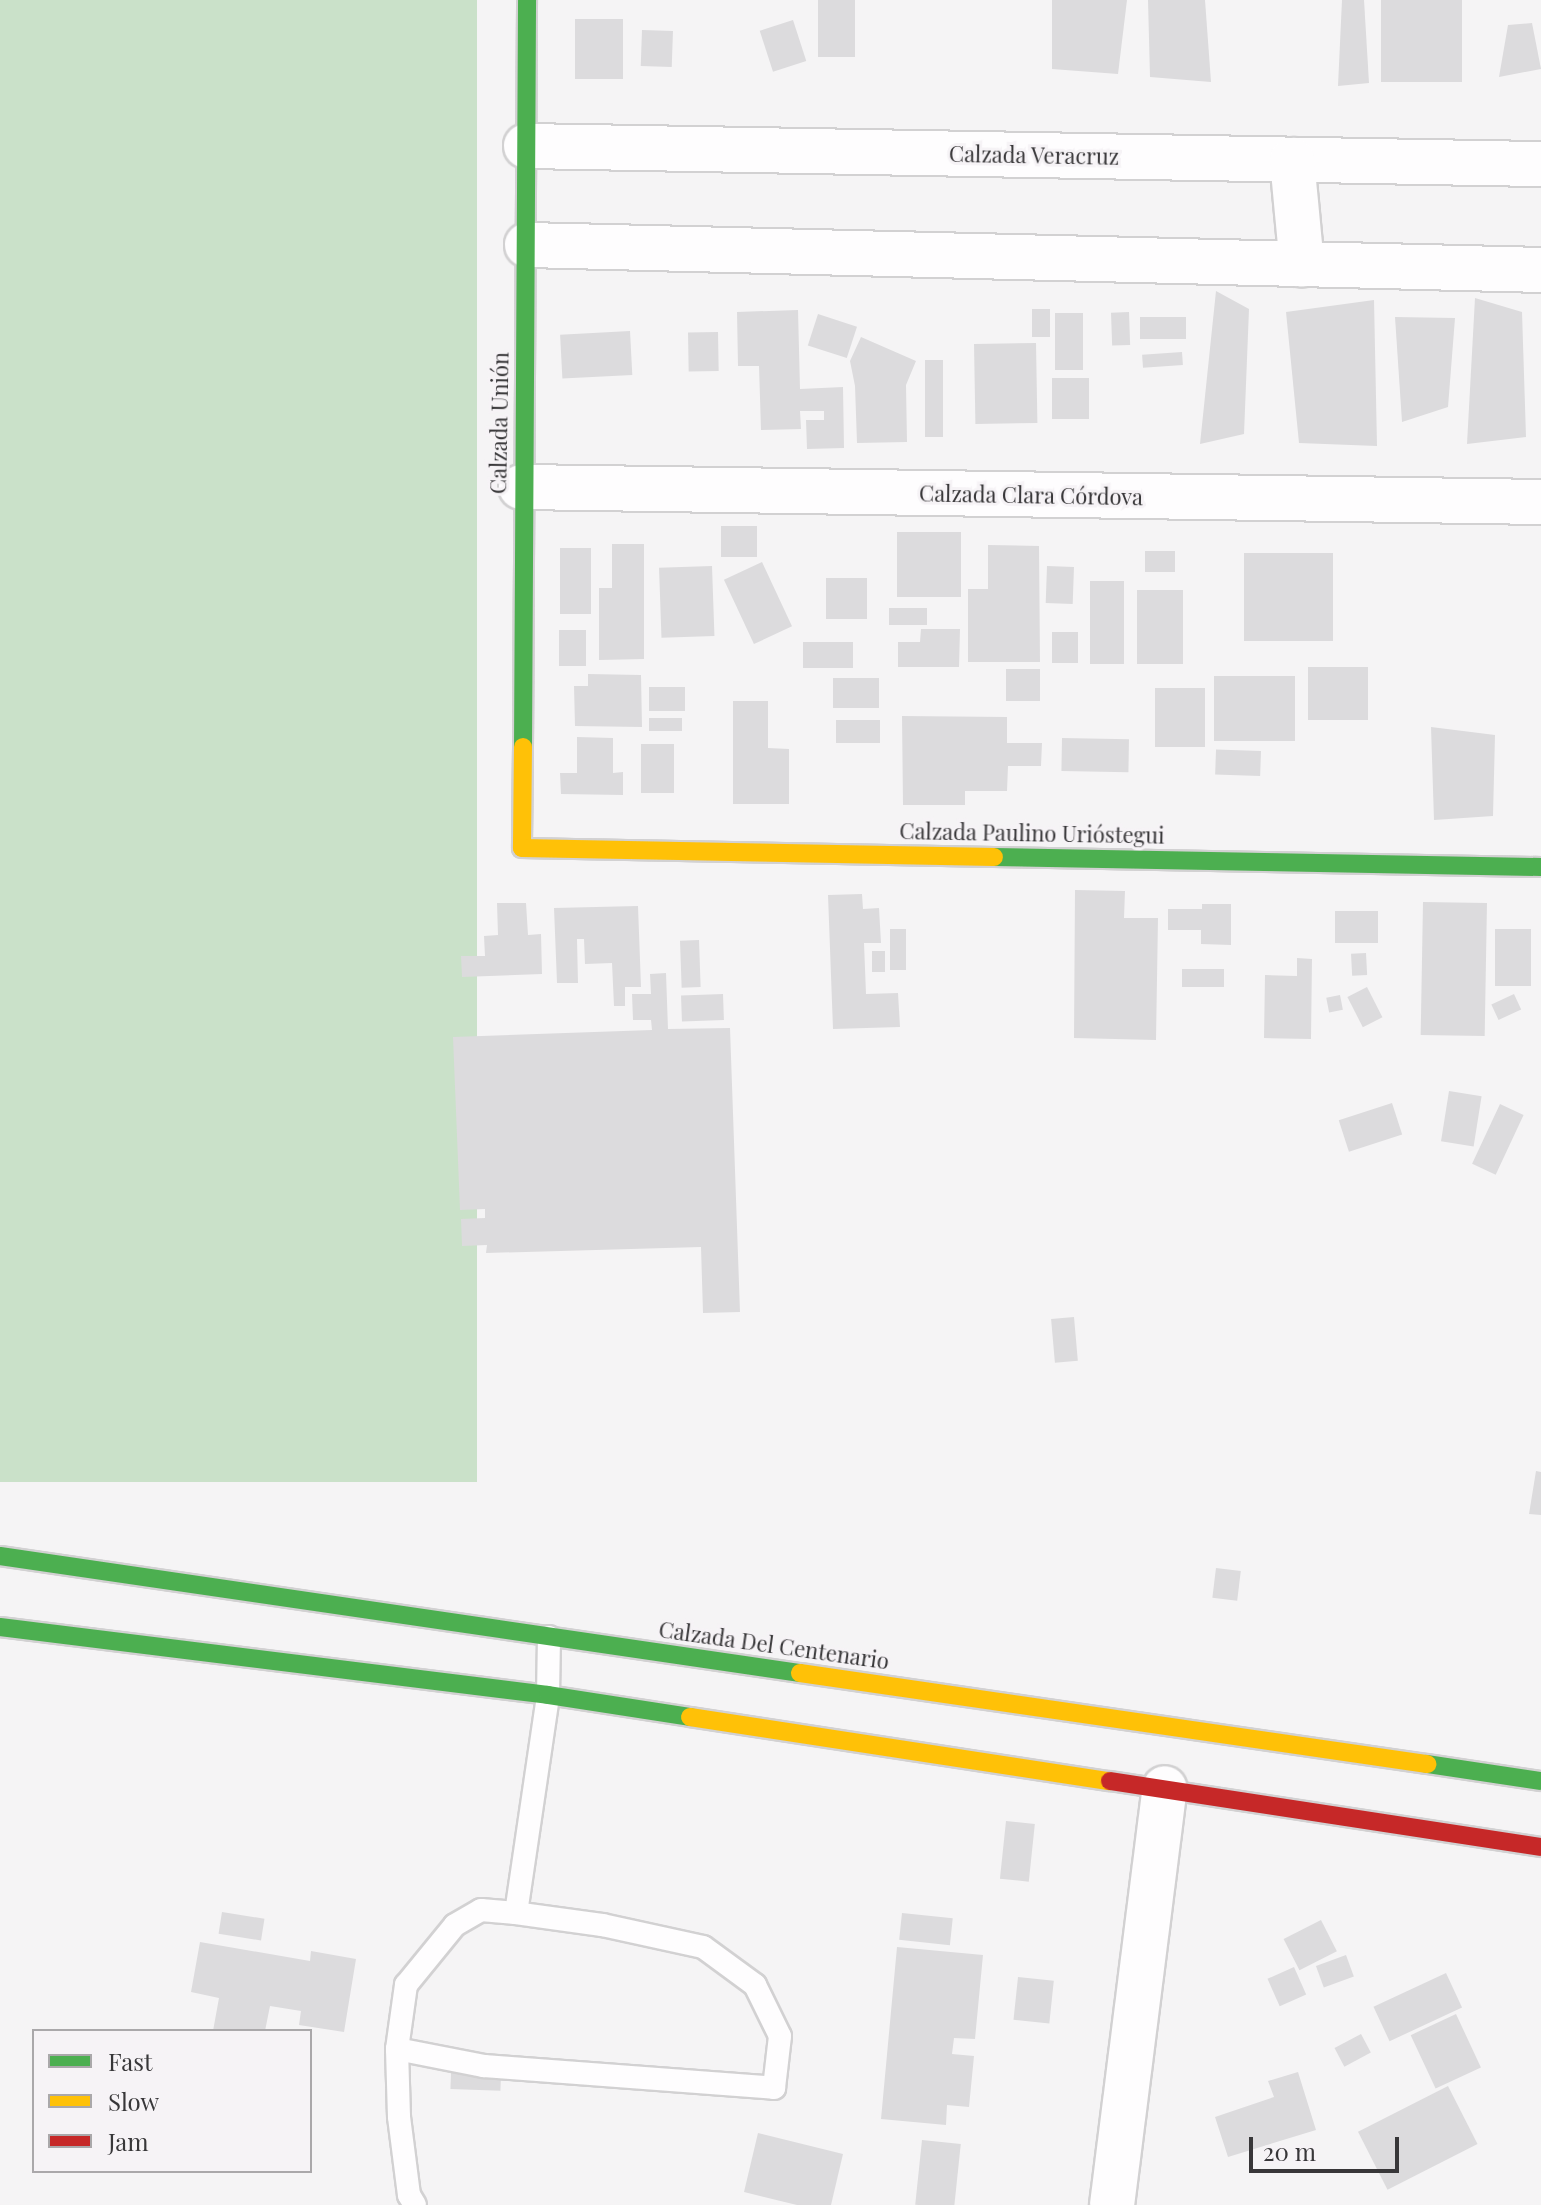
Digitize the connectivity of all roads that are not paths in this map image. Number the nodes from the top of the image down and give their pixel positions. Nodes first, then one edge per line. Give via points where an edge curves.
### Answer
1 (527, 0) edge
2 (526, 146) junction
3 (1292, 160) junction
4 (1541, 164) edge
5 (527, 245) junction
6 (1302, 265) junction
7 (1541, 270) edge
8 (521, 487) junction
9 (1541, 502) edge
10 (522, 848) joint
11 (1541, 867) edge
12 (0, 1556) edge
13 (0, 1627) edge
14 (549, 1637) junction
15 (548, 1695) junction
16 (1541, 1781) edge
17 (1165, 1788) junction
18 (1541, 1847) edge
19 (516, 1913) junction
20 (397, 2049) junction
21 (415, 2205) edge
22 (1112, 2205) edge

1 - 2 main road, Calzada Unión
2 - 3 street, Calzada Veracruz
2 - 5 main road, Calzada Unión
3 - 4 street, Calzada Veracruz
3 - 6 street
5 - 6 street
5 - 8 main road, Calzada Unión
6 - 7 street
8 - 9 street, Calzada Clara Córdova
8 - 10 main road, Calzada Unión
10 - 11 main road, Calzada Paulino Urióstegui
12 - 14 main road, Calzada Del Centenario
13 - 15 main road
14 - 15 lane
14 - 16 main road, Calzada Del Centenario
15 - 17 main road
15 - 19 lane
17 - 18 main road
17 - 22 street
19 - 20 lane via 481,1910 455,1925 406,1985
19 - 20 lane via 703,1947 755,1985 780,2036 774,2088 484,2066
20 - 21 lane via 399,2117 409,2195

